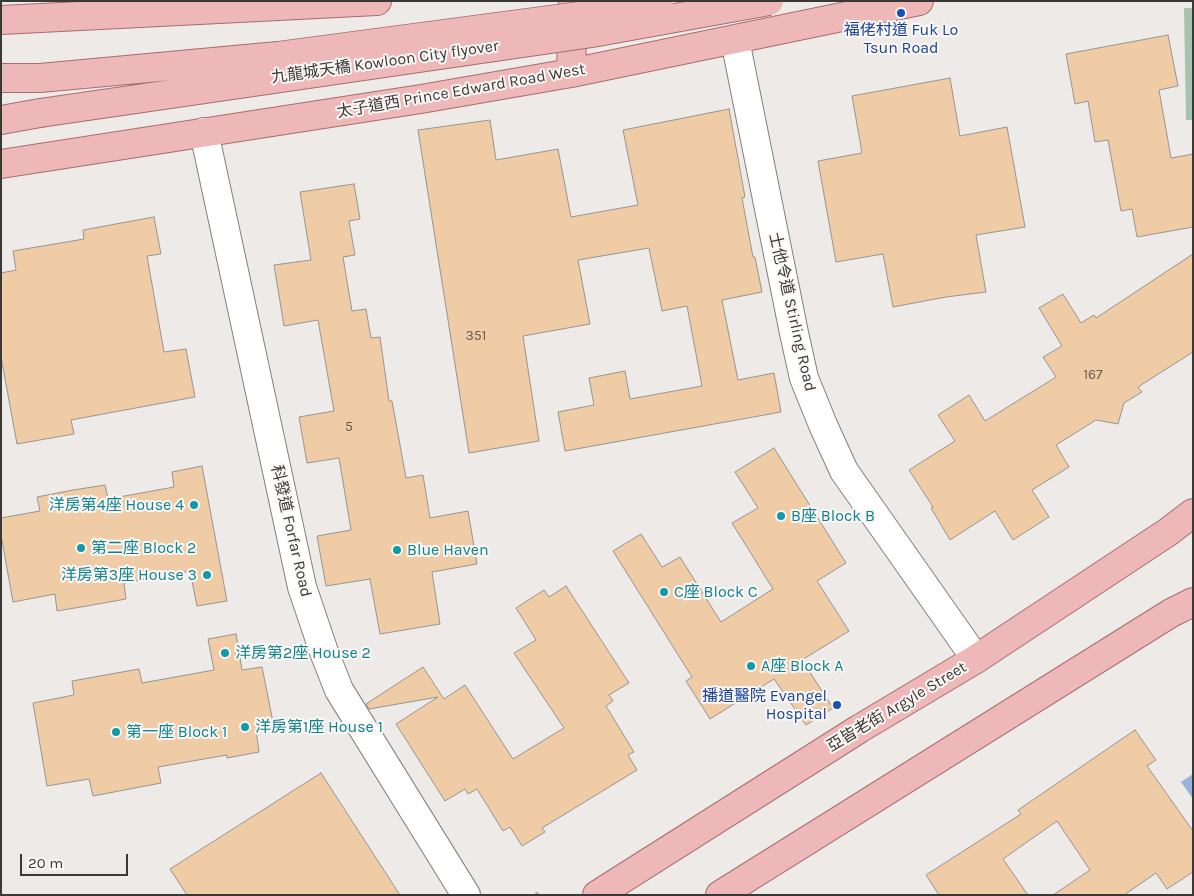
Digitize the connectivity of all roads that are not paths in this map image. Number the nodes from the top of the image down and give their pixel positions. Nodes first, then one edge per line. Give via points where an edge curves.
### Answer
1 (377, 1) edge
2 (573, 1) edge
3 (659, 1) edge
4 (769, 1) edge
5 (919, 1) edge
6 (210, 6) edge
7 (1, 20) edge
8 (735, 40) junction
9 (571, 73) junction
10 (1, 78) edge
11 (1, 120) edge
12 (204, 132) junction
13 (2, 163) edge
14 (1193, 513) edge
15 (1180, 527) edge
16 (1193, 595) edge
17 (1182, 608) edge
18 (976, 658) junction
19 (466, 895) edge
20 (597, 895) edge
21 (720, 895) edge

1 - 6 main road
2 - 9 main road
3 - 10 main road, 九龍城天橋 Kowloon City flyover, bridge via 587,15 278,56 40,78
4 - 11 main road, 九龍城天橋 Kowloon City flyover, bridge via 592,33
5 - 8 main road, 太子道西 Prince Edward Road West
6 - 7 main road
8 - 9 main road, 太子道西 Prince Edward Road West
8 - 18 street, 士他令道 Stirling Road via 804,378 844,471
9 - 12 main road, 太子道西 Prince Edward Road West
12 - 13 main road, 太子道西 Prince Edward Road West
12 - 19 street, 科發道 Forfar Road via 302,587 324,652 339,690
14 - 15 main road, 亞皆老街 Argyle Street
15 - 18 main road, 亞皆老街 Argyle Street
16 - 17 main road
17 - 21 main road
18 - 20 main road, 亞皆老街 Argyle Street

